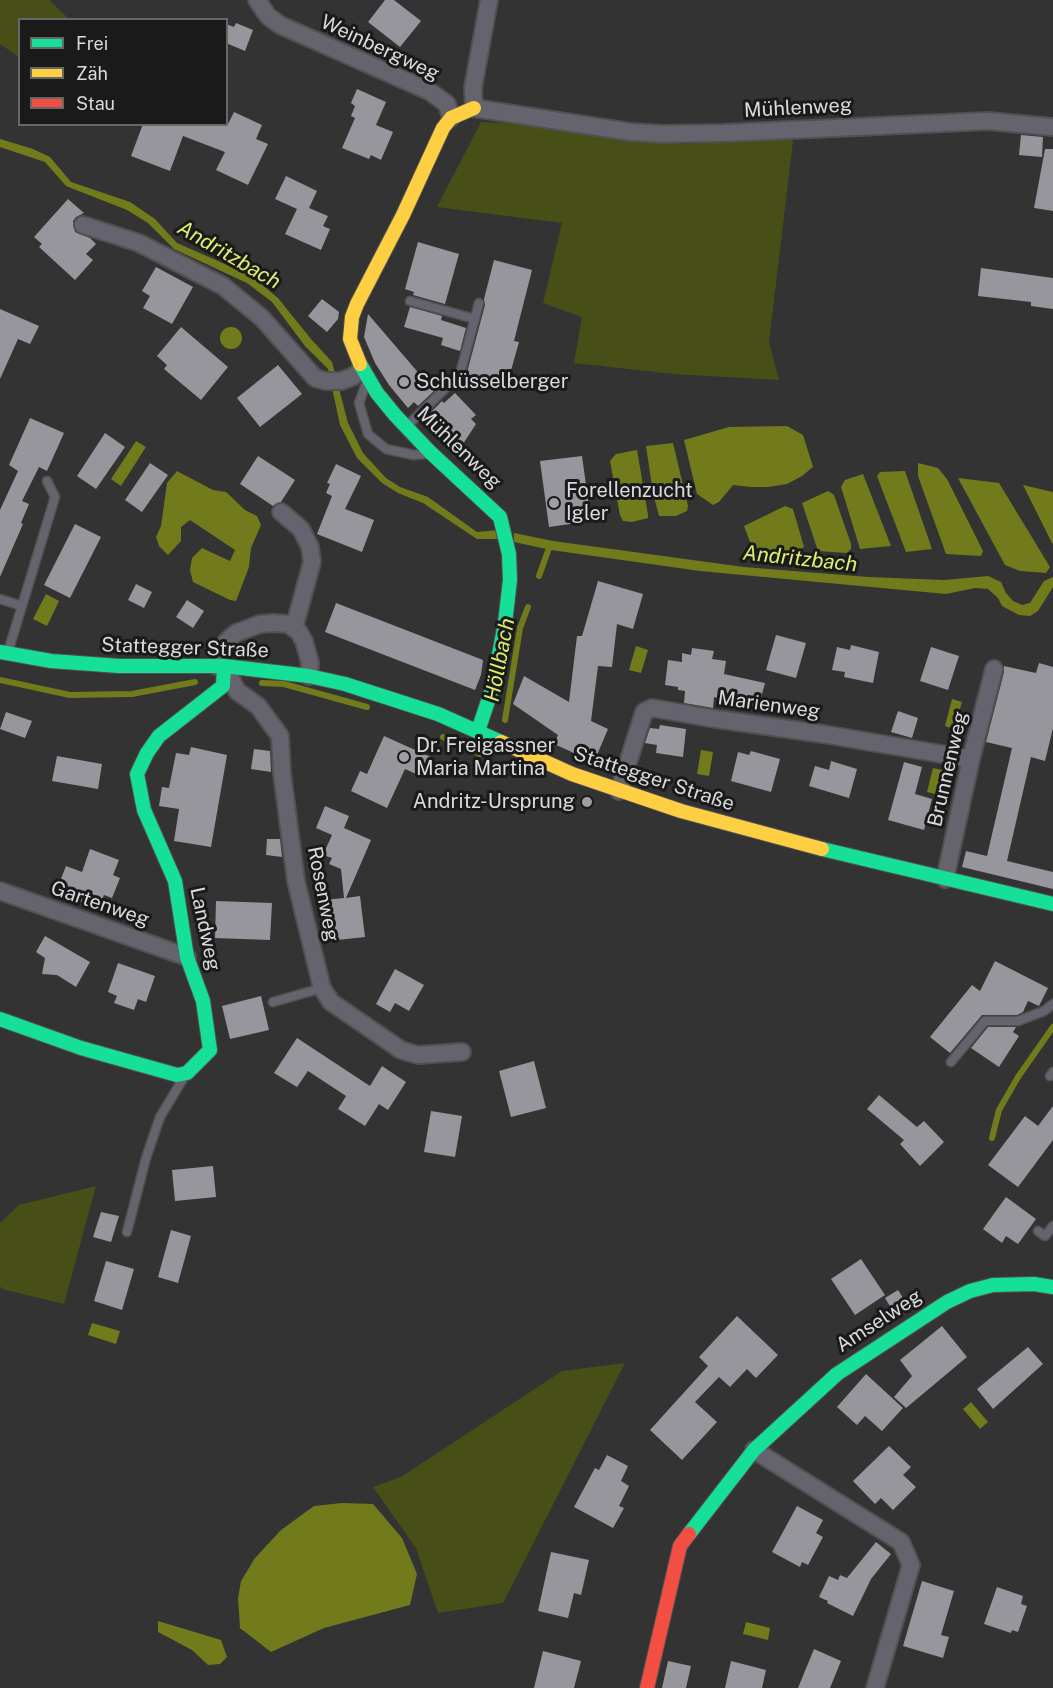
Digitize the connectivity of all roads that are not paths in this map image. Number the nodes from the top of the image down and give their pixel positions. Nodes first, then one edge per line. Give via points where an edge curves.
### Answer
1 (257, 0) edge
2 (489, 0) edge
3 (474, 108) junction
4 (452, 118) junction
5 (1053, 126) edge
6 (83, 225) dead end
7 (410, 301) dead end
8 (479, 303) dead end
9 (475, 319) junction
10 (365, 375) junction
11 (406, 427) junction
12 (432, 454) junction
13 (47, 481) dead end
14 (281, 512) dead end
15 (0, 599) edge
16 (22, 606) junction
17 (294, 628) junction
18 (4, 653) edge
19 (220, 666) junction
20 (994, 669) dead end
21 (309, 676) junction
22 (478, 731) junction
23 (971, 759) junction
24 (619, 791) junction
25 (945, 879) junction
26 (0, 891) edge
27 (1053, 904) edge
28 (187, 957) junction
29 (322, 988) junction
30 (273, 1002) dead end
31 (1053, 1004) edge
32 (0, 1020) edge
33 (462, 1052) dead end
34 (951, 1062) dead end
35 (187, 1073) junction
36 (1053, 1226) edge
37 (1038, 1231) dead end
38 (127, 1232) dead end
39 (1053, 1287) edge
40 (754, 1450) junction
41 (647, 1688) edge
42 (875, 1688) edge

1 - 4 street, Weinbergweg via 268,16 297,34 429,91 447,104
2 - 3 street via 473,88
3 - 4 street
3 - 5 street, Mühlenweg via 662,134 980,122
4 - 10 street, Mühlenweg via 430,153 404,215 352,317 350,339
6 - 10 street via 139,243 223,286 262,318 315,378 333,381
7 - 9 lane
8 - 9 lane
9 - 11 lane via 460,374
10 - 11 street, Mühlenweg
10 - 12 lane via 359,403 368,434 387,449
11 - 12 street, Mühlenweg
12 - 22 street, Mühlenweg via 500,517 509,554 505,623
13 - 16 lane via 55,497
14 - 17 street via 300,529 312,562
15 - 16 lane
16 - 18 lane
17 - 19 street via 288,624 260,624 236,633 226,642
17 - 21 street via 304,640
18 - 19 street, Stattegger Straße via 119,666
19 - 21 street, Stattegger Straße
19 - 28 street, Landweg via 223,686 159,736 137,774 144,810 175,881
19 - 29 street, Rosenweg via 237,691 258,706 280,736 296,881
20 - 23 street, Brunnenweg
21 - 22 street, Stattegger Straße via 407,702
22 - 24 street, Stattegger Straße
23 - 24 street, Marienweg via 652,708 644,712
23 - 25 street, Brunnenweg
24 - 25 street, Stattegger Straße via 765,835
25 - 27 street, Stattegger Straße
26 - 28 street, Gartenweg
28 - 35 street, Landweg via 203,1001 210,1050
29 - 30 lane
29 - 33 street, Rosenweg via 331,1002 401,1050 418,1055
31 - 34 lane via 1018,1021 985,1021
32 - 35 street via 81,1048 177,1075
35 - 38 lane via 160,1117
36 - 37 lane via 1045,1236
39 - 40 street, Amselweg via 993,1285 947,1302 837,1374
40 - 41 street, Amselweg via 680,1546
40 - 42 street via 901,1542 911,1565

